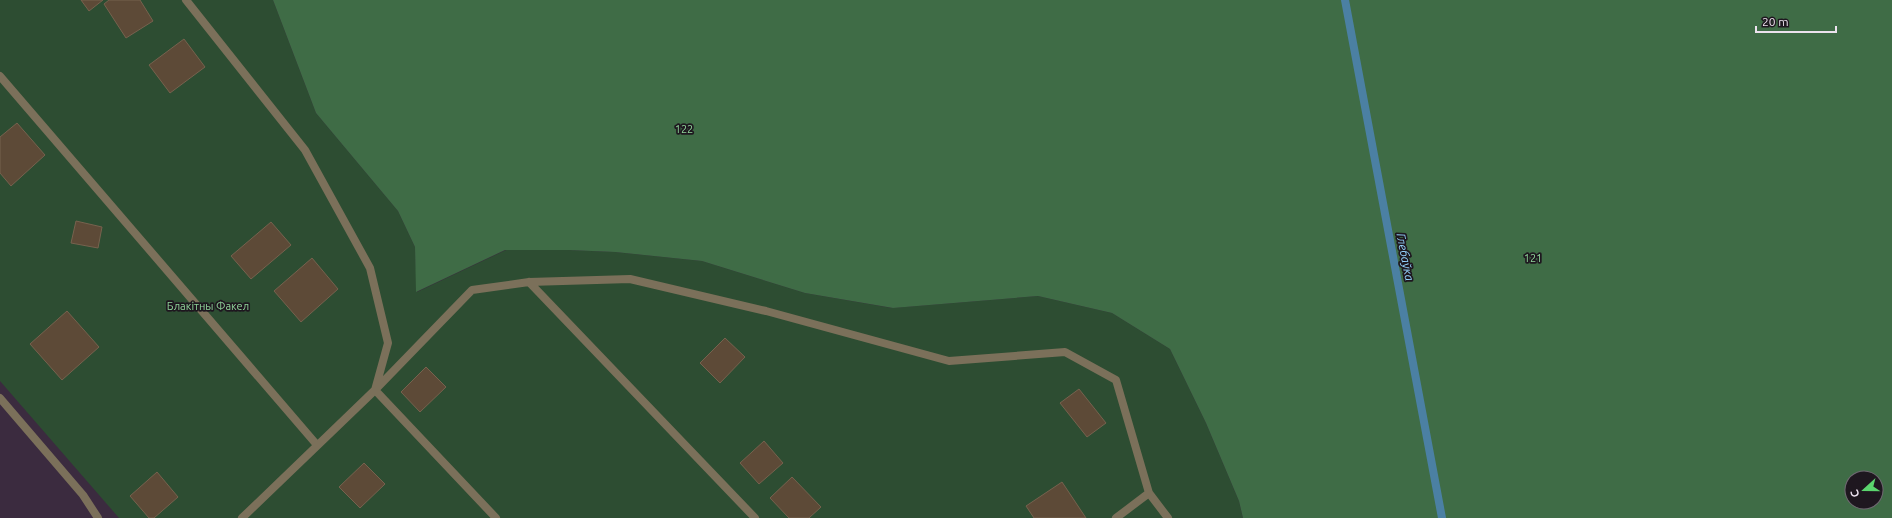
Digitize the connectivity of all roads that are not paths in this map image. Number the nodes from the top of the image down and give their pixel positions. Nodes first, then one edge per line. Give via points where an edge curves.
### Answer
1 (186, 0) edge
2 (0, 76) edge
3 (528, 282) junction
4 (375, 390) junction
5 (0, 398) edge
6 (317, 445) junction
7 (1149, 493) junction
8 (98, 518) edge
9 (242, 518) edge
10 (496, 518) edge
11 (755, 518) edge
12 (1116, 518) edge
13 (1168, 518) edge

1 - 4 street via 305,150 370,268 388,343
2 - 6 street
3 - 4 street via 472,290
3 - 7 street via 630,279 766,311 949,362 1065,352 1116,380
3 - 11 street
4 - 6 street
4 - 10 street
5 - 8 street via 83,495
6 - 9 street
7 - 12 street
7 - 13 street

